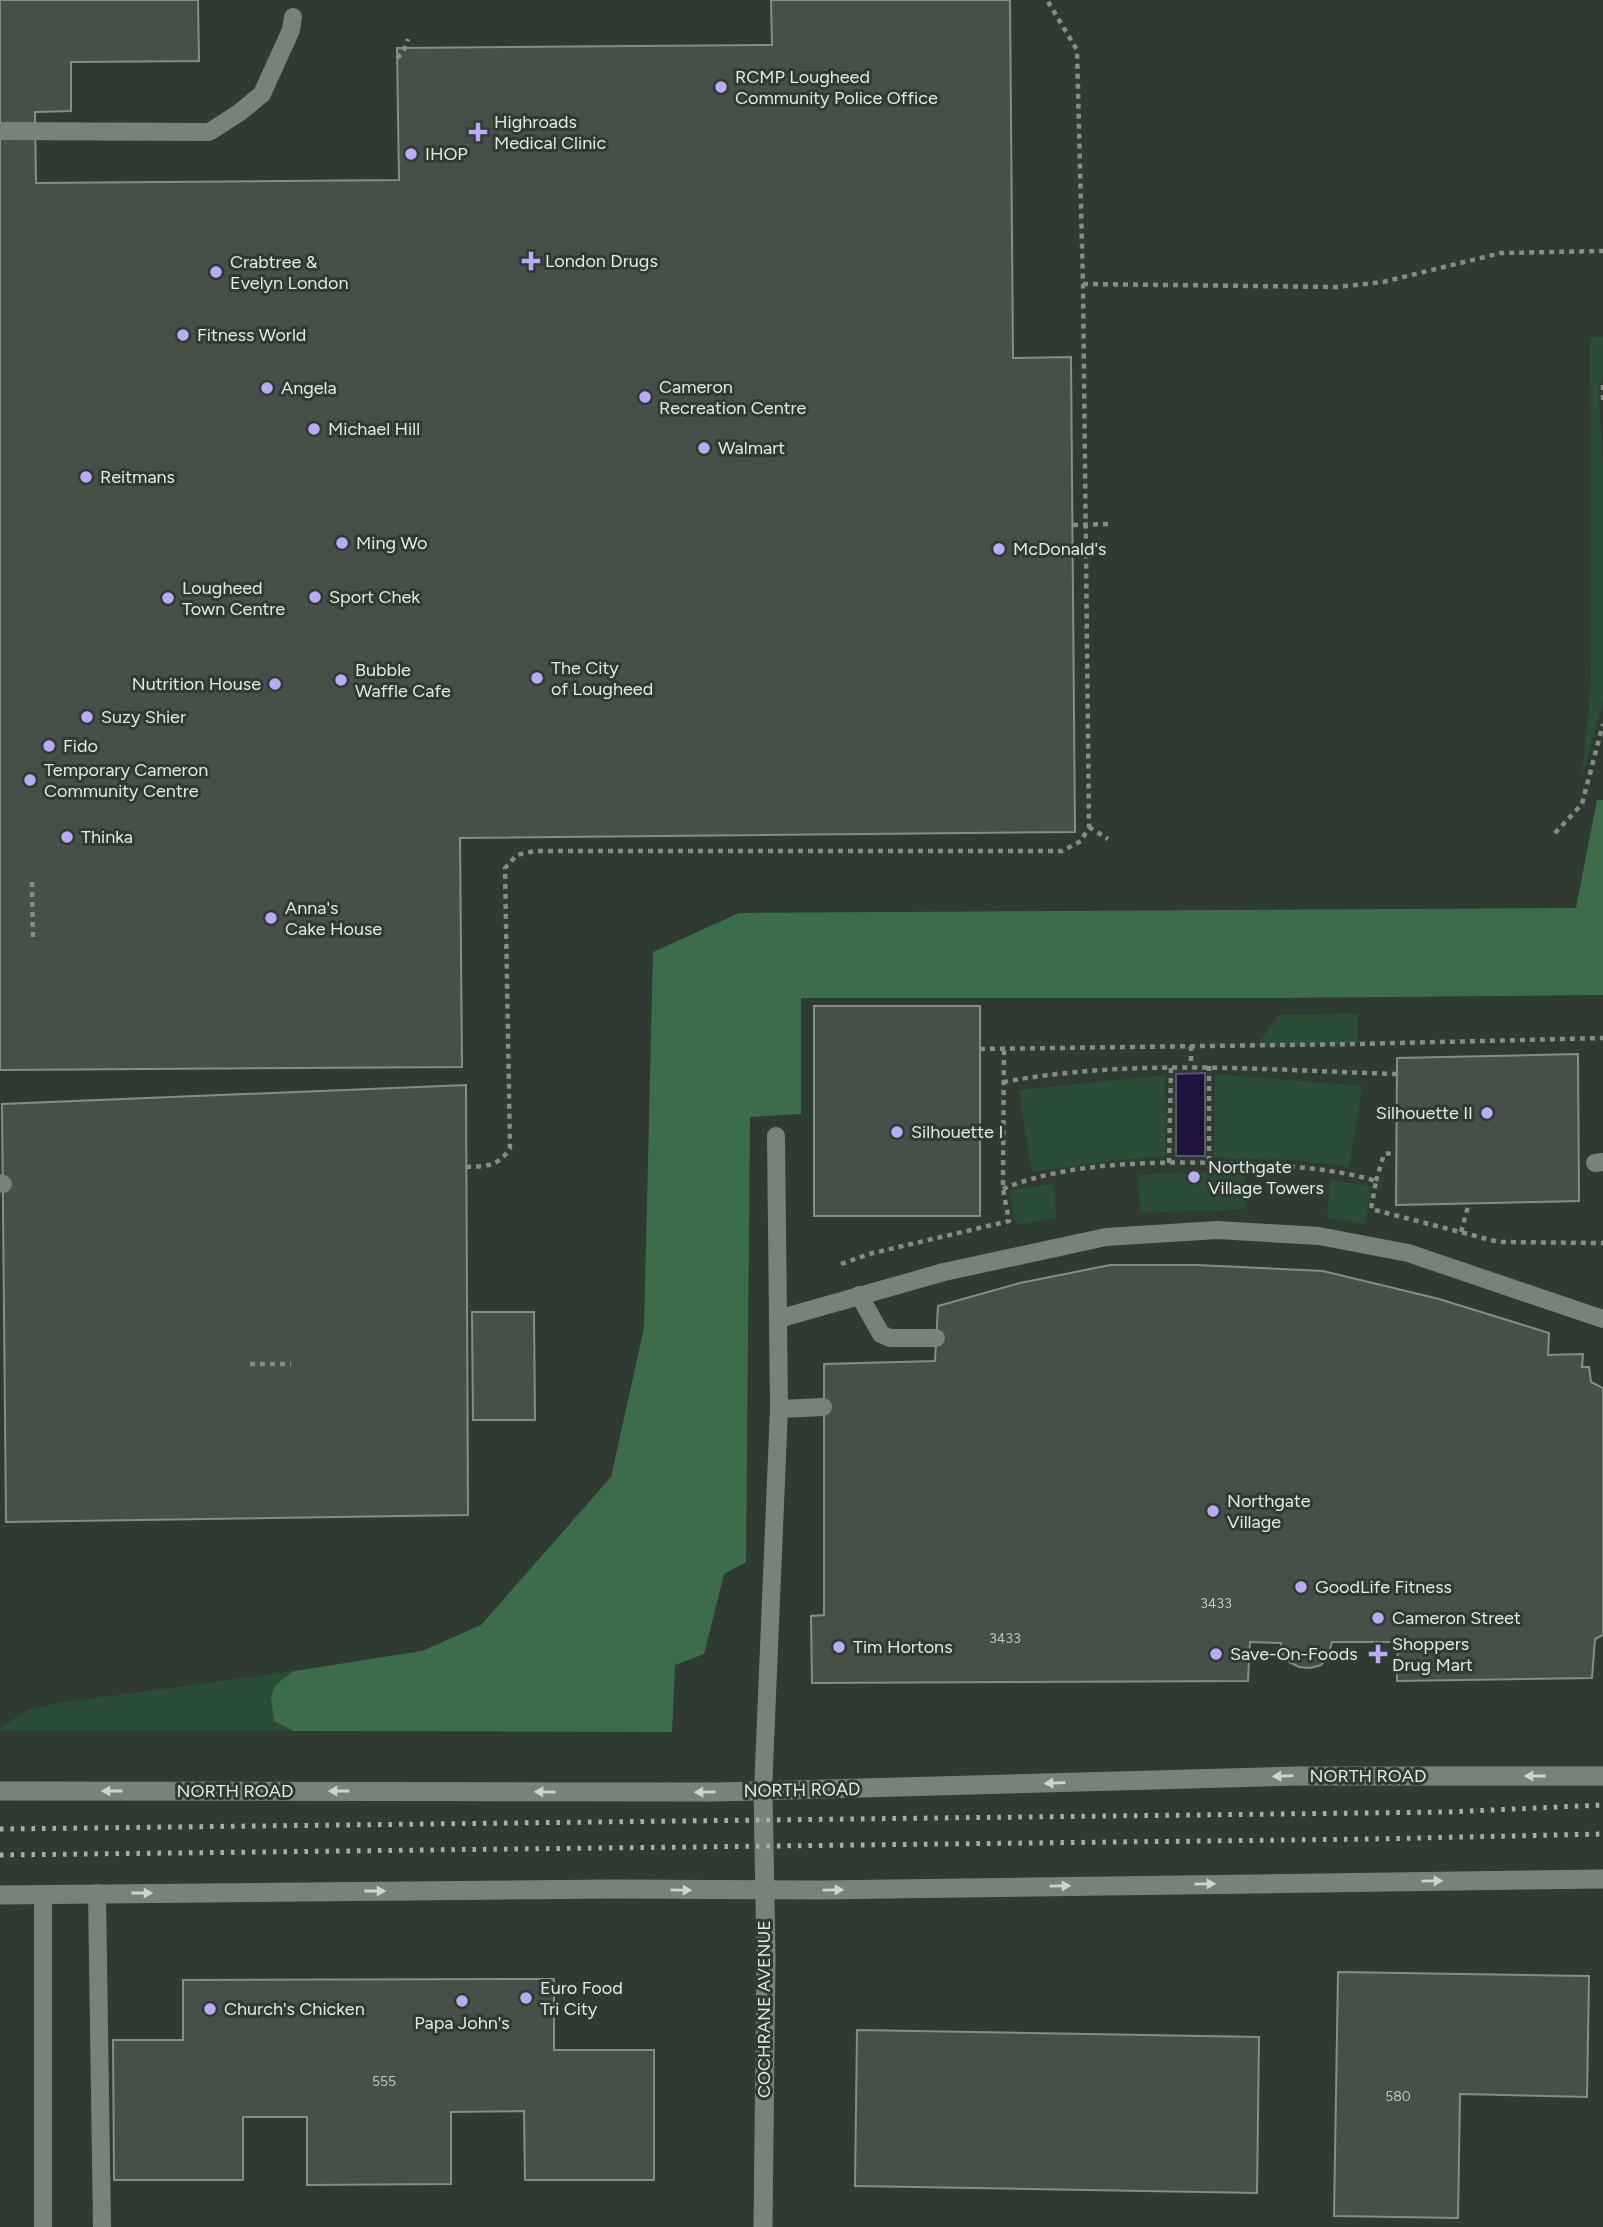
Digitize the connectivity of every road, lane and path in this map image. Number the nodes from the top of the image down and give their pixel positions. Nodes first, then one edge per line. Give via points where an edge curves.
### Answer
1 (1047, 0) edge
2 (293, 17) dead end
3 (408, 39) dead end
4 (397, 58) dead end
5 (0, 131) edge
6 (1603, 251) edge
7 (1083, 284) junction
8 (1603, 385) edge
9 (1603, 405) edge
10 (1108, 524) dead end
11 (1073, 525) dead end
12 (1086, 525) junction
13 (1603, 724) edge
14 (1089, 827) junction
15 (1555, 833) dead end
16 (1108, 839) dead end
17 (32, 882) dead end
18 (33, 941) dead end
19 (1603, 1038) edge
20 (1191, 1046) junction
21 (1004, 1048) junction
22 (980, 1049) dead end
23 (1171, 1066) junction
24 (1191, 1066) junction
25 (1209, 1066) junction
26 (1396, 1074) dead end
27 (1003, 1082) junction
28 (776, 1136) dead end
29 (1395, 1153) dead end
30 (1169, 1163) junction
31 (1209, 1163) junction
32 (466, 1167) dead end
33 (1376, 1181) junction
34 (1003, 1189) junction
35 (1603, 1243) edge
36 (841, 1264) dead end
37 (859, 1295) junction
38 (778, 1319) junction
39 (1603, 1319) edge
40 (936, 1338) dead end
41 (250, 1364) dead end
42 (291, 1364) dead end
43 (823, 1407) dead end
44 (779, 1409) junction
45 (1603, 1776) edge
46 (0, 1791) edge
47 (763, 1791) junction
48 (1603, 1879) edge
49 (765, 1890) junction
50 (97, 1893) junction
51 (43, 1894) junction
52 (0, 1895) edge
53 (43, 2227) edge
54 (102, 2227) edge
55 (763, 2227) edge

1 - 7 path via 1077,50
2 - 5 lane via 262,94 209,132
3 - 4 path
6 - 7 path via 1501,253 1383,282 1337,287
7 - 12 path
8 - 9 path
10 - 12 path
11 - 12 path
12 - 14 path
13 - 15 path via 1582,804
14 - 16 path
14 - 32 path via 1081,841 1062,851 534,851 517,855 505,868 510,1148 494,1166
17 - 18 path
19 - 20 path
20 - 21 path
20 - 24 path
21 - 22 path
21 - 27 path
23 - 24 path
23 - 27 path
23 - 30 path
24 - 25 path
25 - 26 path
25 - 31 path
27 - 34 path
28 - 38 lane
29 - 33 path via 1384,1154
30 - 31 path
30 - 34 path via 1107,1166 1026,1179
31 - 33 path via 1287,1166
33 - 35 path via 1371,1209 1499,1242
34 - 36 path via 1009,1221
37 - 38 lane
37 - 39 lane via 1106,1237 1217,1230 1319,1236 1408,1253
37 - 40 lane via 881,1334
38 - 44 lane
41 - 42 path
43 - 44 lane
44 - 47 lane
45 -> 47 main road, NORTH ROAD via 1297,1776
47 -> 46 main road, NORTH ROAD
47 - 49 main road, COCHRANE AVENUE
49 -> 48 main road
50 -> 49 main road
49 - 55 main road, COCHRANE AVENUE
50 - 51 main road
50 - 54 lane
51 - 52 main road
51 - 53 lane

